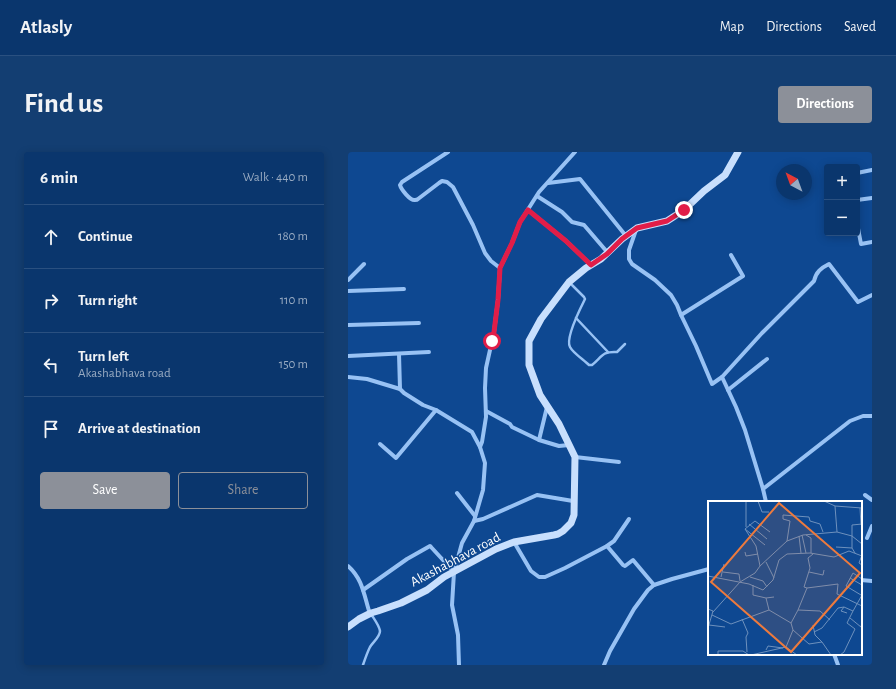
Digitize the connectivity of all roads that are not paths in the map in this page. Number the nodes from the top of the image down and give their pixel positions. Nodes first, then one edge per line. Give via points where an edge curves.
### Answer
1 (448, 152) edge
2 (575, 152) edge
3 (738, 152) edge
4 (872, 170) edge
5 (860, 172) edge
6 (548, 183) junction
7 (537, 196) junction
8 (872, 198) edge
9 (860, 200) edge
10 (528, 210) junction
11 (637, 228) junction
12 (626, 236) junction
13 (859, 236) edge
14 (872, 242) edge
15 (608, 253) junction
16 (731, 255) dead end
17 (364, 264) dead end
18 (591, 265) junction
19 (500, 268) junction
20 (348, 280) edge
21 (569, 282) junction
22 (404, 289) dead end
23 (348, 291) edge
24 (872, 295) edge
25 (681, 315) junction
26 (576, 318) junction
27 (420, 323) dead end
28 (348, 326) edge
29 (625, 344) dead end
30 (429, 352) dead end
31 (608, 352) junction
32 (398, 354) junction
33 (348, 356) edge
34 (767, 359) dead end
35 (348, 377) edge
36 (722, 378) junction
37 (400, 389) junction
38 (728, 390) junction
39 (548, 407) junction
40 (436, 410) junction
41 (486, 411) junction
42 (872, 416) edge
43 (539, 440) junction
44 (380, 444) dead end
45 (569, 445) junction
46 (480, 447) junction
47 (575, 457) junction
48 (619, 462) dead end
49 (763, 489) junction
50 (457, 493) dead end
51 (865, 495) dead end
52 (872, 500) edge
53 (573, 501) junction
54 (766, 501) edge
55 (474, 519) junction
56 (629, 519) dead end
57 (872, 526) edge
58 (867, 538) dead end
59 (514, 542) junction
60 (607, 546) junction
61 (348, 566) edge
62 (708, 569) edge
63 (454, 572) junction
64 (862, 580) edge
65 (872, 581) edge
66 (654, 585) junction
67 (363, 590) junction
68 (370, 614) junction
69 (348, 627) edge
70 (834, 655) edge
71 (363, 665) edge
72 (459, 665) edge
73 (604, 665) edge
74 (838, 665) edge

1 - 19 street via 402,182 401,188 415,200 442,181 453,187 485,252
2 - 6 street
3 - 11 street, Akashabhava road via 725,175 684,210 667,221
4 - 5 street
6 - 7 street
6 - 12 street via 580,179
7 - 10 street
7 - 15 street via 562,212 572,222 584,225
8 - 9 street
10 - 18 street
10 - 19 street
11 - 12 street, Akashabhava road
11 - 25 street via 629,250 629,259 671,295
12 - 15 street, Akashabhava road
13 - 14 street via 861,244
15 - 18 street, Akashabhava road
16 - 25 street via 743,276
17 - 20 street
18 - 21 street, Akashabhava road
19 - 41 street via 494,332 486,368
21 - 26 lane via 585,299
21 - 39 street, Akashabhava road via 541,319 529,341 529,365 540,395
22 - 23 street
24 - 36 street via 858,302 829,264 825,266 815,275 814,281
25 - 36 street via 712,384
26 - 31 lane
26 - 31 lane via 569,342 572,350 589,365
27 - 28 street
29 - 31 lane via 617,352
30 - 32 street
32 - 33 street
32 - 37 street
34 - 38 street
35 - 37 street via 367,379
36 - 38 street
37 - 40 street via 423,405
38 - 49 street via 745,430
39 - 43 street
39 - 45 street, Akashabhava road
40 - 44 street via 396,458
40 - 46 street via 472,432
41 - 43 street
41 - 46 street
42 - 49 street via 863,416 847,424
43 - 45 street via 560,446
45 - 47 street, Akashabhava road
46 - 55 street via 485,464 483,490
47 - 48 street
47 - 53 street, Akashabhava road
49 - 54 street
50 - 55 street
51 - 52 street
53 - 55 street via 537,495 483,519
53 - 59 street, Akashabhava road via 573,519 563,531
55 - 63 street via 462,543
56 - 60 street via 614,541
57 - 58 street
59 - 60 street via 531,571 539,577 565,568
59 - 63 street, Akashabhava road
60 - 66 street via 625,566 633,560
61 - 67 street via 357,575
62 - 66 street
63 - 67 street via 430,546
63 - 68 street, Akashabhava road via 401,603
63 - 72 street via 452,605 458,635
64 - 65 street
66 - 73 street via 634,608
67 - 68 street
68 - 69 street, Akashabhava road
68 - 71 lane via 380,633 371,645
70 - 74 street

